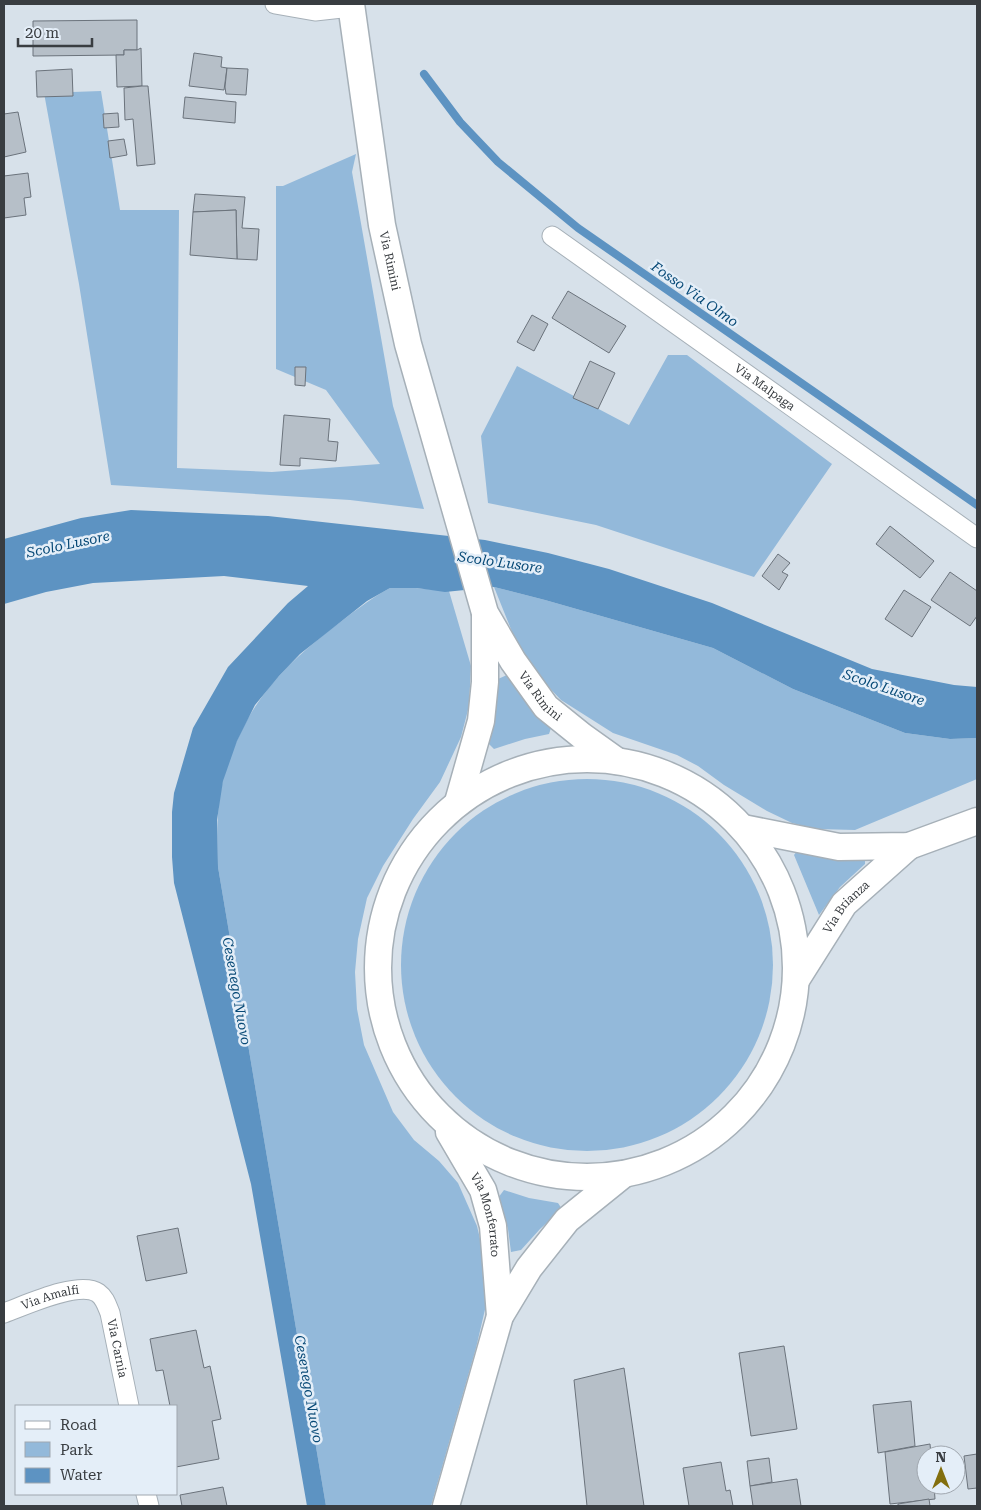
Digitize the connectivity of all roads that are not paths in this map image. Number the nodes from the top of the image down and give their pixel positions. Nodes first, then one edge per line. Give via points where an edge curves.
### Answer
1 (275, 4) edge
2 (351, 5) edge
3 (552, 236) dead end
4 (977, 538) edge
5 (481, 602) junction
6 (617, 761) junction
7 (458, 802) junction
8 (977, 821) edge
9 (743, 828) junction
10 (908, 846) junction
11 (796, 980) junction
12 (444, 1122) junction
13 (624, 1174) junction
14 (97, 1292) joint
15 (4, 1313) edge
16 (500, 1316) junction
17 (129, 1405) edge
18 (446, 1506) edge

1 - 2 street via 315,11
2 - 5 main road, Via Rimini via 382,225 408,344
3 - 4 street, Via Malpaga
5 - 6 main road, Via Rimini via 513,661 546,707
5 - 7 main road via 485,682 481,721
6 - 7 main road via 560,760 536,765 484,785
6 - 9 main road via 648,768 682,782 710,799
7 - 12 main road via 425,834 397,878 379,930 376,983 384,1024 398,1062
8 - 10 main road, Via Brianza
9 - 10 main road, Via Brianza via 839,847
9 - 11 main road via 765,858 788,910 795,946
10 - 11 main road, Via Brianza via 844,904
11 - 13 main road via 790,1020 776,1059 755,1093 732,1120 686,1152 663,1163
12 - 13 main road via 483,1151 537,1172 579,1178
12 - 16 main road, Via Monferrato via 483,1190 493,1226
13 - 16 main road, Via Monferrato via 567,1220 529,1268
14 - 15 street, Via Amalfi via 70,1290
14 - 17 street, Via Carnia via 110,1313
16 - 18 main road, Via Monferrato

